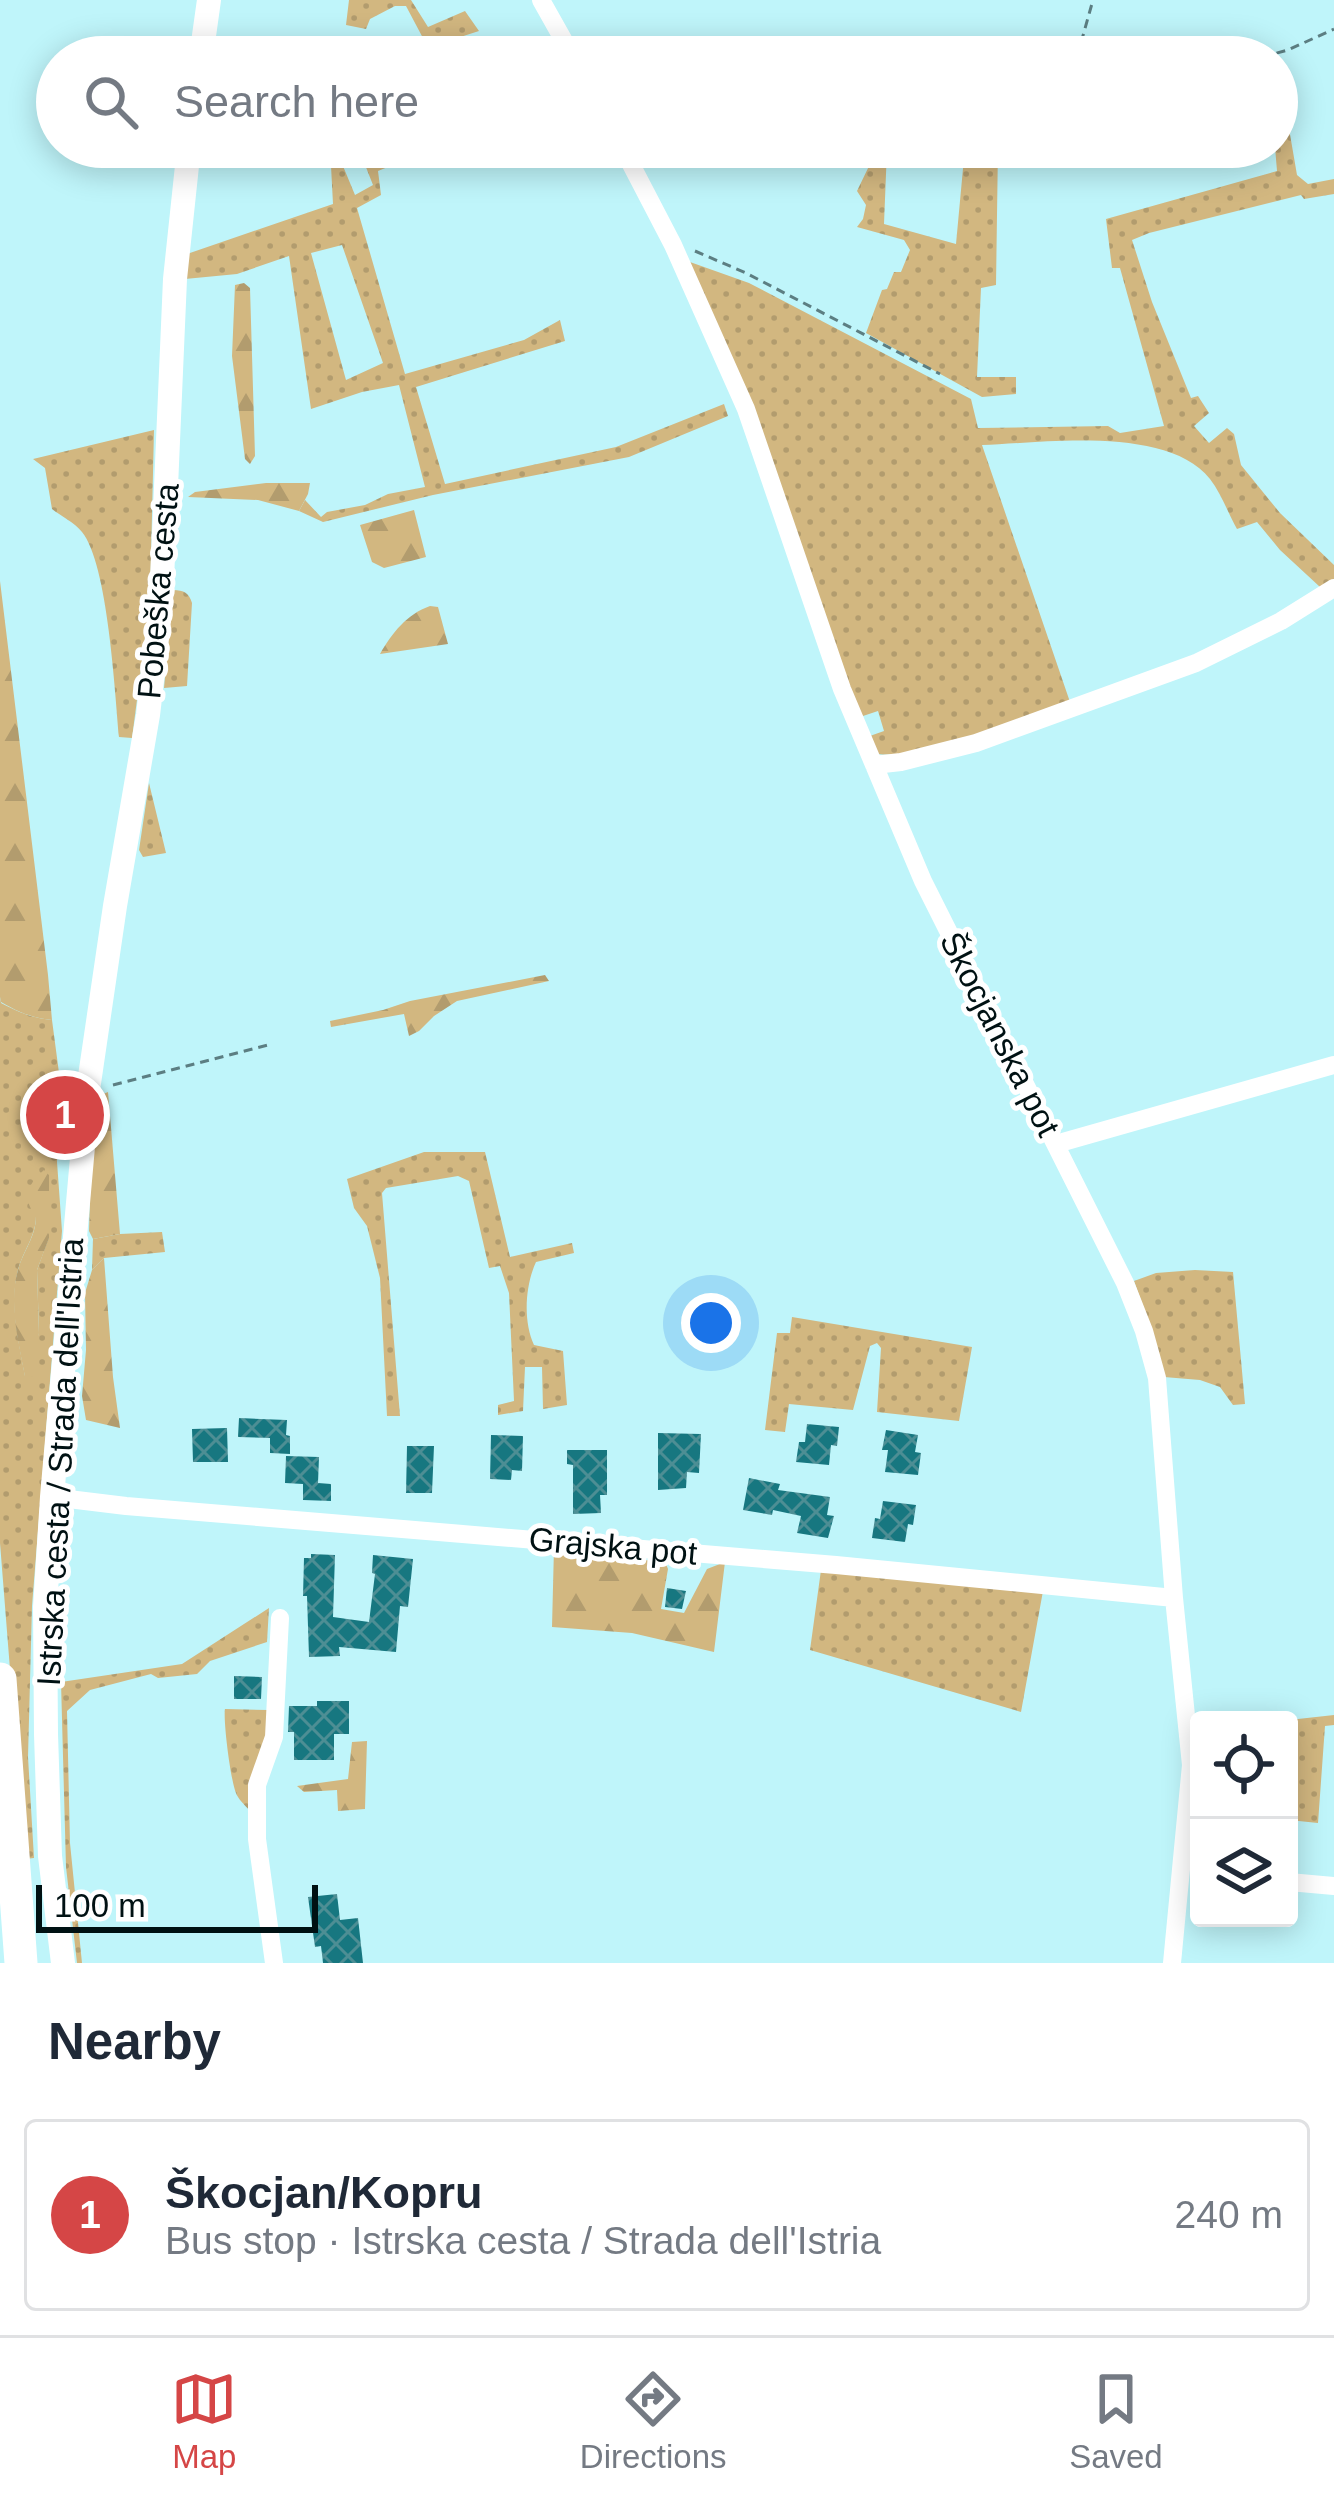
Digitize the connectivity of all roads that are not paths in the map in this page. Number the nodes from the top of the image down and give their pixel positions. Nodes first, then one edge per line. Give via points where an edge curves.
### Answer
1 (209, 0) edge
2 (542, 0) edge
3 (204, 36) edge
4 (562, 36) edge
5 (187, 168) edge
6 (634, 168) edge
7 (1334, 588) edge
8 (874, 764) junction
9 (95, 1033) joint
10 (1334, 1065) edge
11 (1055, 1144) junction
12 (52, 1497) junction
13 (1174, 1598) junction
14 (280, 1618) dead end
15 (0, 1678) edge
16 (1298, 1883) edge
17 (1334, 1886) edge
18 (1189, 1888) edge
19 (21, 1963) edge
20 (63, 1963) edge
21 (274, 1963) edge
22 (1172, 1963) edge

1 - 3 street
2 - 4 street
5 - 9 street, Pobeška cesta via 161,603
6 - 8 street, Škocjanska pot via 746,409
7 - 8 street via 1196,663 976,743
8 - 11 street, Škocjanska pot via 922,881
9 - 12 street, Istrska cesta / Strada dell'Istria
10 - 11 street
11 - 13 street, Škocjanska pot via 1125,1282 1157,1378
12 - 13 street, Grajska pot
12 - 20 street, Istrska cesta / Strada dell'Istria via 46,1734
13 - 18 street, Škocjanska pot via 1191,1765
14 - 21 street via 274,1737 257,1785 256,1839
15 - 19 highway
16 - 17 street
18 - 22 street, Škocjanska pot

